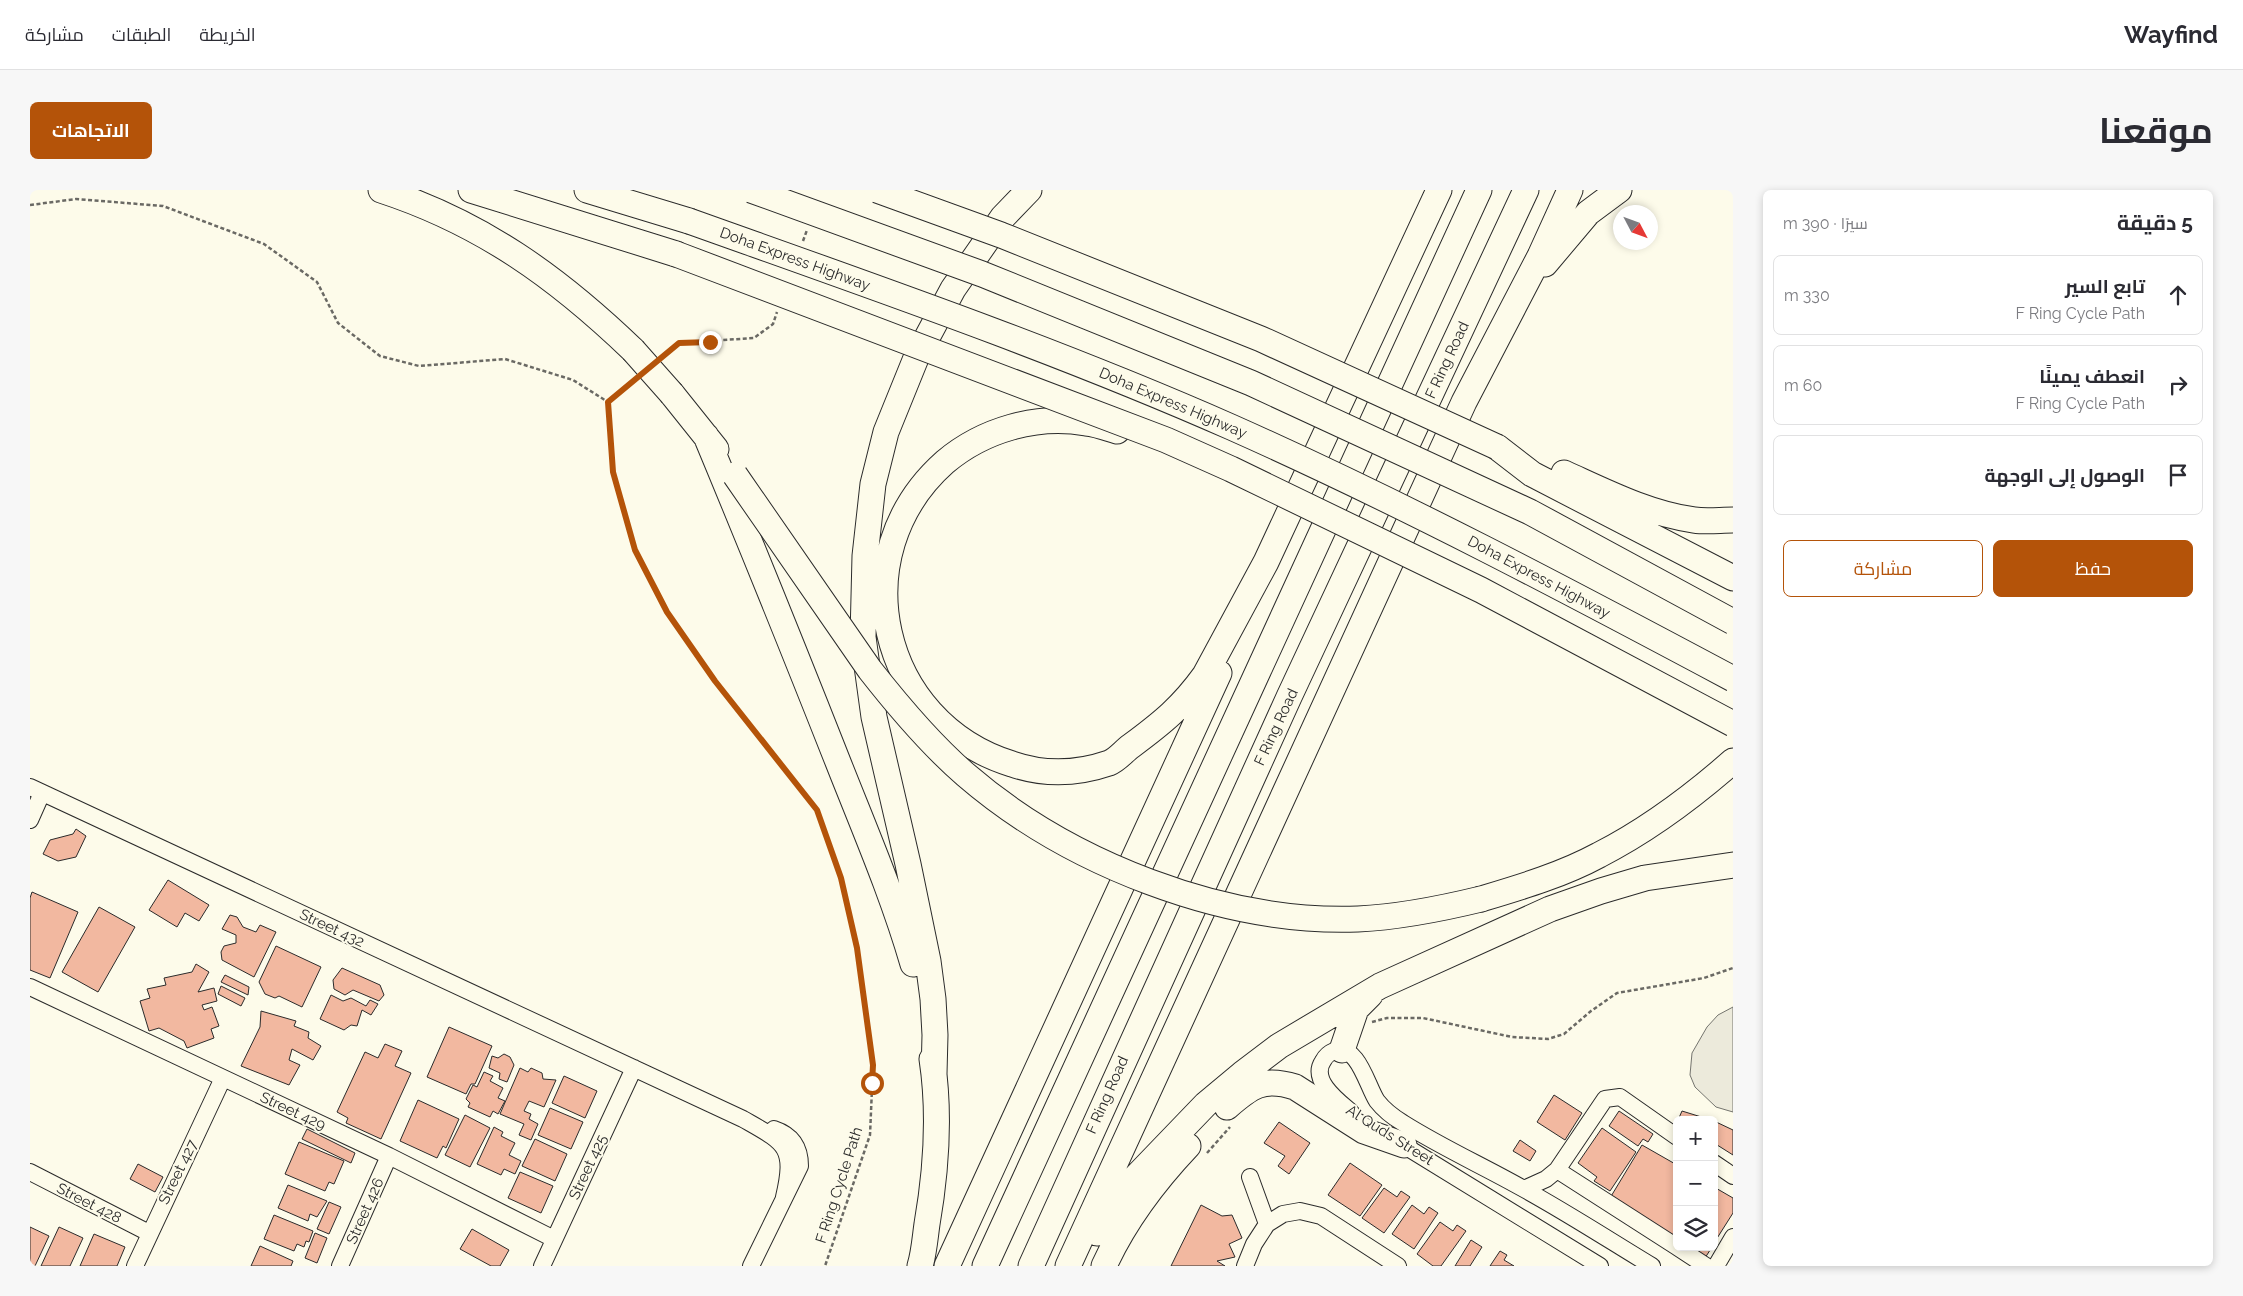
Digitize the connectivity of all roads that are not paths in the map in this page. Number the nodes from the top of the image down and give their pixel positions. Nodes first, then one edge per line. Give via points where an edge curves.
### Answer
1 (381, 190) edge
2 (471, 190) edge
3 (587, 190) edge
4 (751, 190) edge
5 (877, 190) edge
6 (1029, 190) edge
7 (1439, 190) edge
8 (1479, 190) edge
9 (1526, 190) edge
10 (1570, 190) edge
11 (1619, 190) edge
12 (1464, 402) junction
13 (706, 436) junction
14 (1497, 447) junction
15 (1231, 469) junction
16 (1733, 520) edge
17 (1266, 562) junction
18 (1733, 578) edge
19 (1733, 622) edge
20 (1733, 679) edge
21 (1733, 724) edge
22 (1733, 761) edge
23 (36, 790) edge
24 (30, 820) edge
25 (1733, 864) edge
26 (1380, 986) junction
27 (30, 987) edge
28 (1346, 1038) junction
29 (634, 1068) junction
30 (934, 1074) junction
31 (223, 1078) junction
32 (1673, 1134) edge
33 (1404, 1145) junction
34 (389, 1156) junction
35 (1718, 1166) edge
36 (1557, 1170) junction
37 (30, 1172) edge
38 (1733, 1176) edge
39 (1250, 1177) dead end
40 (1524, 1189) junction
41 (1267, 1224) junction
42 (149, 1233) junction
43 (1733, 1237) edge
44 (554, 1239) junction
45 (1673, 1244) edge
46 (1683, 1251) edge
47 (135, 1266) edge
48 (340, 1266) edge
49 (542, 1266) edge
50 (752, 1266) edge
51 (920, 1266) edge
52 (947, 1266) edge
53 (985, 1266) edge
54 (1031, 1266) edge
55 (1068, 1266) edge
56 (1079, 1266) edge
57 (1104, 1266) edge
58 (1245, 1266) edge
59 (1398, 1266) edge
60 (1600, 1266) edge
61 (1652, 1266) edge
62 (1706, 1266) edge
63 (1716, 1266) edge

1 - 13 highway, bridge via 457,220 558,283 592,310 633,350
2 - 15 highway, bridge via 676,254 1166,440
3 - 20 highway, Doha Express Highway, bridge via 689,221 1102,372 1232,428 1496,553
4 - 19 highway, bridge via 982,274 1251,383 1530,512
5 - 14 highway, bridge via 1001,235 1261,339
6 - 30 highway via 1003,217 953,289 916,358 886,432 873,484 863,637 874,717 928,962 935,1026
7 - 17 highway
8 - 53 highway
9 - 54 highway, F Ring Road via 1289,698
10 - 12 highway via 1540,256
11 - 12 highway via 1588,213 1544,265
12 - 55 highway
13 - 22 highway, bridge via 870,670 928,739 966,776 1038,828 1081,852 1178,892 1288,917 1357,919 1398,916 1481,900 1598,856 1693,796
13 - 30 highway via 764,572 905,934 924,1000
14 - 16 highway via 1670,516 1696,521
14 - 18 highway via 1532,474
15 - 17 highway, bridge via 1086,423 1059,421 1015,426 990,434 955,454 907,506 896,529 883,594 888,631 899,666 934,715 950,731 987,756 1021,767 1059,773 1111,762 1151,732 1194,691
15 - 21 highway, bridge via 1481,590
17 - 52 highway via 1247,612
23 - 24 street
23 - 29 street, Street 432
25 - 26 highway via 1645,878 1601,891 1550,909
26 - 28 highway via 1356,1009
26 - 56 highway via 1279,1046 1206,1104 1130,1184 1104,1219
27 - 31 street, Street 429
28 - 33 street, Al Quds Street via 1321,1063 1319,1072 1326,1089 1355,1116
28 - 40 street, Al Quds Street via 1377,1100 1396,1119
29 - 44 street, Street 425
29 - 50 street, Street 432 via 743,1119 786,1134 797,1148 800,1166
30 - 51 highway via 935,1160
31 - 34 street, Street 429
31 - 42 street, Street 427
32 - 36 street via 1620,1097 1605,1099
33 - 57 highway via 1364,1132 1295,1087 1276,1082 1261,1083 1240,1096 1183,1151 1126,1225
33 - 60 street, Al Quds Street
34 - 44 street, Street 429
34 - 48 street, Street 426
35 - 38 street
36 - 40 street
36 - 45 street
37 - 42 street, Street 428
39 - 41 street
40 - 61 street, Al Quds Street
41 - 58 street
41 - 59 street via 1283,1214 1300,1211 1321,1216
42 - 47 street, Street 427
43 - 63 street
44 - 49 street, Street 425
46 - 62 street

